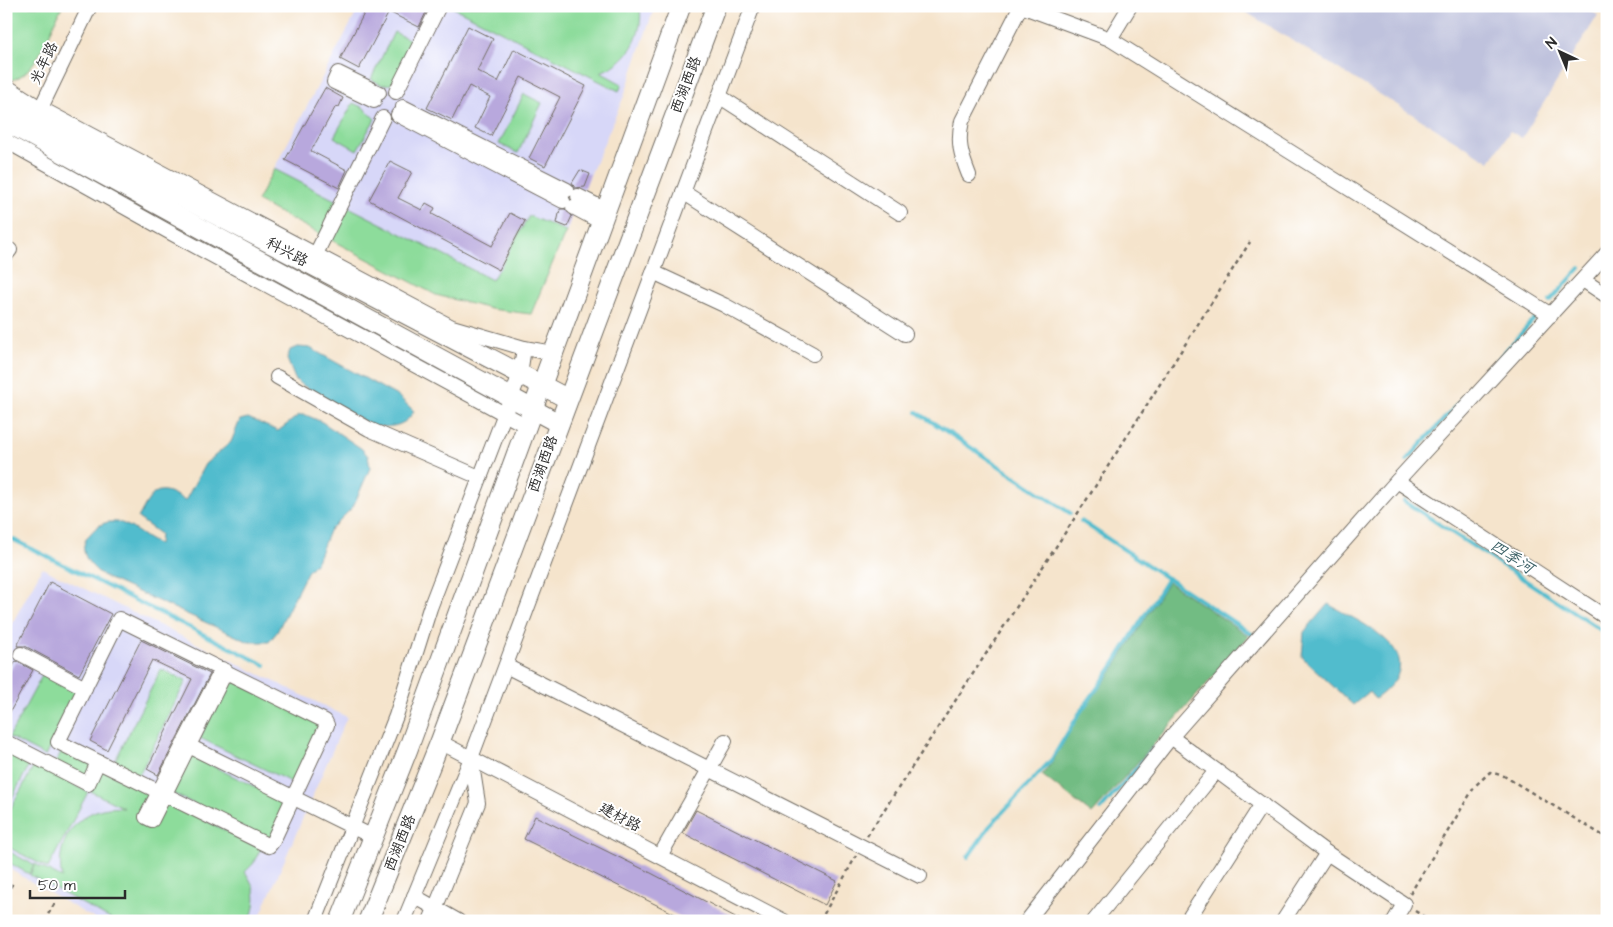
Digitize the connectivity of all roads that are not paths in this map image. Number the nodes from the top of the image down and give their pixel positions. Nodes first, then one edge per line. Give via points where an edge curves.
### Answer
1 (90, 6) edge
2 (439, 6) edge
3 (681, 6) edge
4 (716, 6) edge
5 (752, 6) edge
6 (1021, 6) edge
7 (1130, 6) edge
8 (1110, 39) junction
9 (6, 86) edge
10 (396, 92) junction
11 (719, 96) junction
12 (6, 102) edge
13 (400, 111) junction
14 (382, 118) junction
15 (34, 120) junction
16 (6, 122) edge
17 (6, 141) edge
18 (969, 175) dead end
19 (683, 192) junction
20 (900, 213) dead end
21 (604, 216) junction
22 (1607, 253) edge
23 (313, 259) junction
24 (653, 272) junction
25 (1583, 280) junction
26 (1607, 296) edge
27 (1551, 315) junction
28 (905, 334) dead end
29 (524, 348) junction
30 (553, 353) junction
31 (813, 354) dead end
32 (520, 374) junction
33 (277, 376) dead end
34 (541, 385) junction
35 (568, 399) junction
36 (507, 405) junction
37 (528, 417) junction
38 (558, 423) junction
39 (480, 477) junction
40 (1397, 481) junction
41 (1607, 618) edge
42 (21, 654) dead end
43 (506, 666) junction
44 (224, 670) junction
45 (85, 688) junction
46 (1171, 737) junction
47 (725, 741) dead end
48 (6, 742) edge
49 (58, 742) junction
50 (189, 742) junction
51 (440, 742) junction
52 (471, 758) junction
53 (98, 762) junction
54 (48, 764) junction
55 (709, 769) junction
56 (1216, 771) junction
57 (162, 794) junction
58 (295, 794) junction
59 (1262, 804) junction
60 (354, 824) junction
61 (374, 833) junction
62 (1327, 853) junction
63 (660, 856) junction
64 (920, 876) dead end
65 (414, 896) junction
66 (433, 914) edge
67 (315, 921) edge
68 (340, 921) edge
69 (368, 921) edge
70 (404, 921) edge
71 (458, 921) edge
72 (784, 921) edge
73 (1028, 921) edge
74 (1094, 921) edge
75 (1187, 921) edge
76 (1284, 921) edge
77 (1394, 921) edge

1 - 15 street, 光年路
2 - 10 street
3 - 21 main road, 西湖西路
4 - 35 main road, 西湖西路
5 - 11 street
6 - 8 street
6 - 18 street via 962,120 960,152
7 - 8 street
8 - 27 street
9 - 15 street
10 - 13 street via 401,97
10 - 14 street via 389,90 377,97 374,110
11 - 19 street
11 - 20 street
12 - 15 main road, 科兴路
13 - 14 street via 390,119
13 - 21 street
14 - 23 street
15 - 16 main road, 科兴路
15 - 23 main road, 科兴路
15 - 36 main road, 科兴路
17 - 36 street via 171,233
19 - 24 street
19 - 28 street
21 - 30 main road, 西湖西路
22 - 25 street
23 - 29 street via 452,327
23 - 32 main road, 科兴路
24 - 31 street via 724,305
24 - 43 street
25 - 26 street
25 - 27 street
27 - 40 street
29 - 30 street
29 - 32 street
30 - 34 main road, 西湖西路
32 - 34 main road, 科兴路
32 - 36 street
33 - 39 street via 369,429
34 - 35 main road, 科兴路
34 - 37 main road, 西湖西路
35 - 38 main road, 西湖西路
36 - 37 main road, 科兴路
36 - 39 street
37 - 38 main road, 科兴路
37 - 61 main road, 西湖西路 via 408,749
38 - 51 main road, 西湖西路
39 - 60 street via 430,608 396,716
40 - 41 street
40 - 46 street
42 - 45 street
43 - 52 street
43 - 55 street
44 - 45 street via 119,620
44 - 50 street
44 - 58 street via 326,721
45 - 49 street
46 - 56 street
46 - 73 street
47 - 55 street
48 - 54 street
49 - 53 street
49 - 54 street
50 - 57 street
50 - 58 street
51 - 52 street, 建材路
51 - 69 main road, 西湖西路
52 - 63 street, 建材路
52 - 65 street
52 - 66 street via 478,803
53 - 54 street via 88,784
53 - 57 street
55 - 63 street
55 - 64 street
56 - 59 street
56 - 74 street
57 - 58 street via 269,846
58 - 60 street
59 - 62 street
59 - 75 street
60 - 61 street
60 - 67 street
61 - 68 main road, 西湖西路
62 - 76 street
62 - 77 street via 1404,904
63 - 72 street, 建材路
65 - 66 street
65 - 70 street
66 - 71 street

